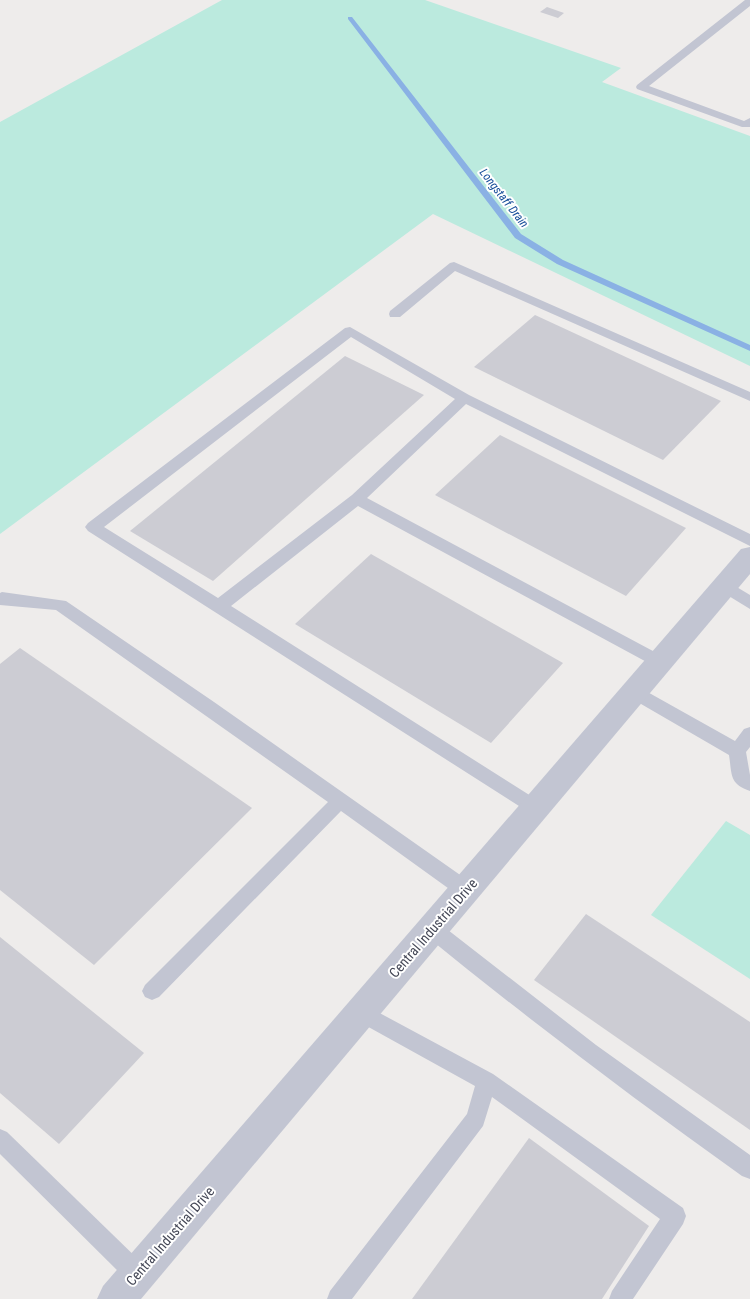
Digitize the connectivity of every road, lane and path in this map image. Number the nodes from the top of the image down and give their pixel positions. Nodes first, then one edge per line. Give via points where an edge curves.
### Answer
1 (750, 2) edge
2 (750, 121) edge
3 (395, 314) dead end
4 (750, 397) edge
5 (464, 398) junction
6 (357, 499) junction
7 (750, 540) edge
8 (750, 556) edge
9 (737, 594) edge
10 (0, 599) edge
11 (219, 606) junction
12 (660, 662) junction
13 (635, 692) junction
14 (750, 734) edge
15 (737, 751) junction
16 (750, 784) edge
17 (340, 800) junction
18 (536, 808) junction
19 (466, 890) junction
20 (432, 929) junction
21 (152, 991) dead end
22 (361, 1012) junction
23 (486, 1080) junction
24 (0, 1139) edge
25 (750, 1168) edge
26 (137, 1274) junction
27 (116, 1299) edge
28 (338, 1299) edge
29 (620, 1299) edge

1 - 2 lane via 641,87 746,125
3 - 4 lane via 454,266
5 - 6 lane
5 - 7 lane
5 - 11 lane via 350,332 93,527
6 - 11 lane
6 - 12 lane
8 - 9 street, Central Industrial Drive
9 - 12 street, Central Industrial Drive
10 - 17 lane via 60,605
11 - 18 lane
12 - 13 street, Central Industrial Drive
13 - 15 lane
13 - 18 street, Central Industrial Drive
14 - 15 lane
15 - 16 lane via 741,779
17 - 19 lane
17 - 21 lane
18 - 19 street, Central Industrial Drive
19 - 20 street, Central Industrial Drive
20 - 22 street, Central Industrial Drive
20 - 25 lane via 518,999 670,1113
22 - 23 lane
22 - 26 street, Central Industrial Drive
23 - 28 lane via 476,1119
23 - 29 lane via 675,1216
24 - 26 lane
26 - 27 street, Central Industrial Drive

